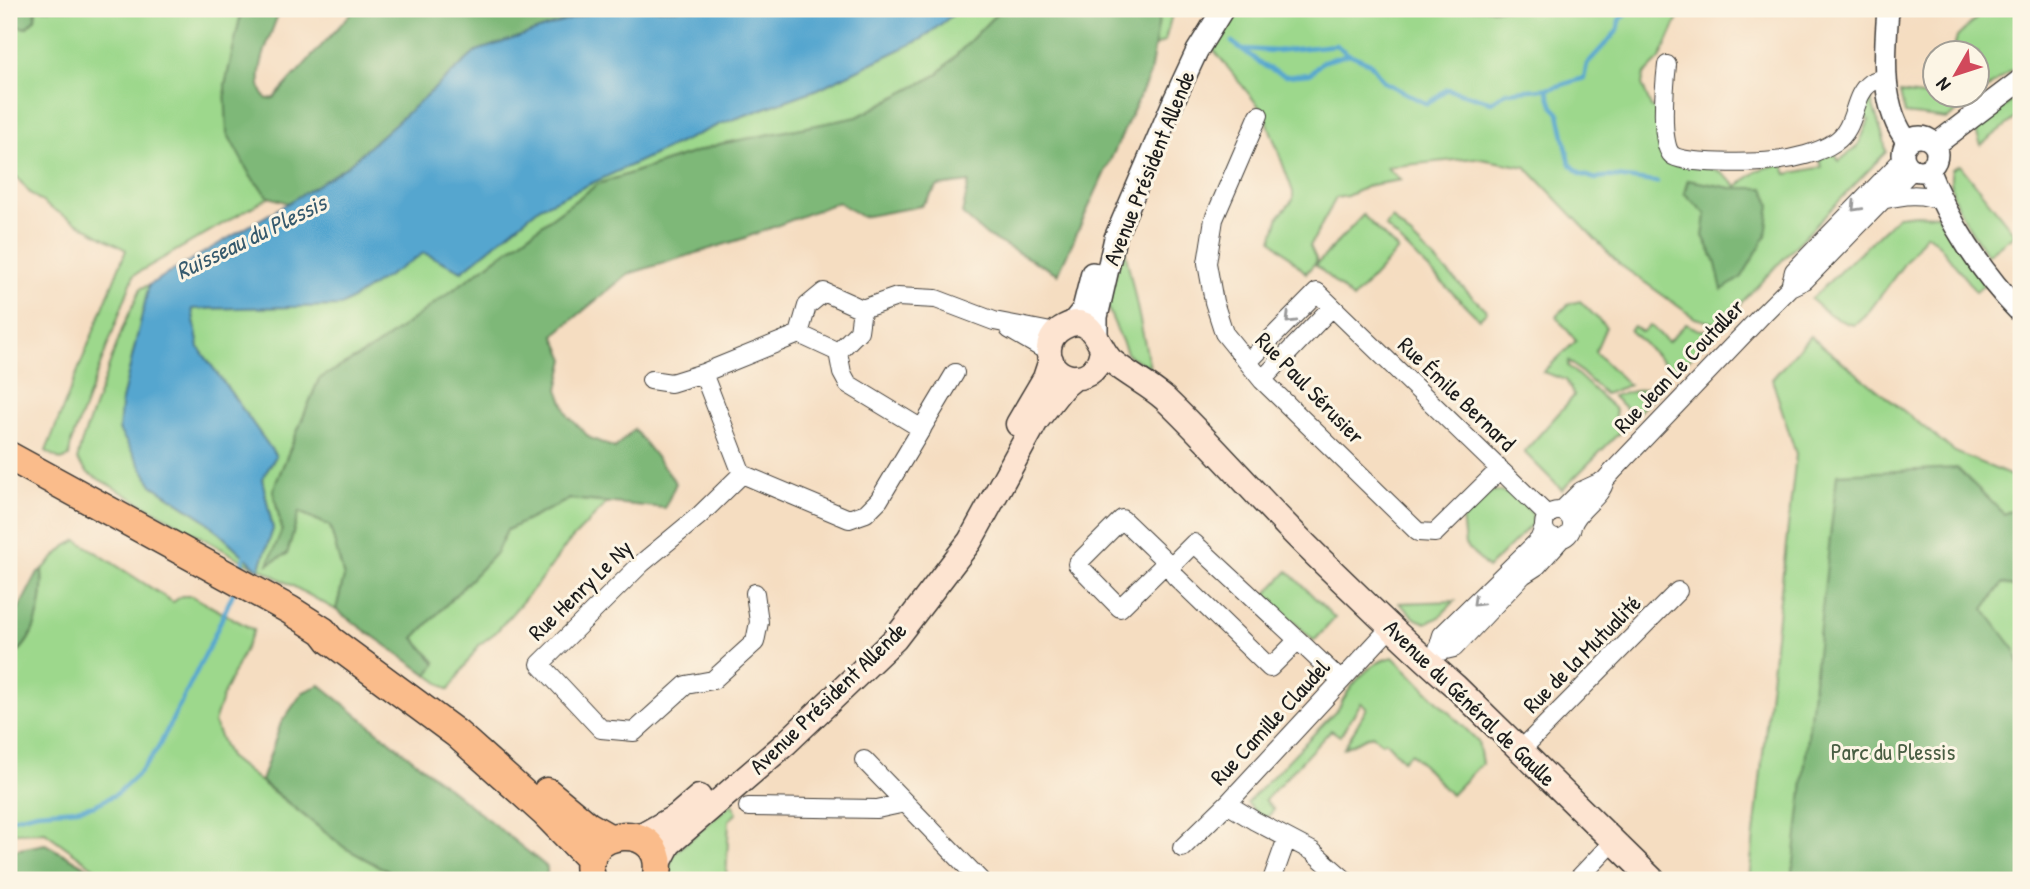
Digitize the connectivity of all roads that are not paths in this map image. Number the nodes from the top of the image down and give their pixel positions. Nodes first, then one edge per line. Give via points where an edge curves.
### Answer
1 (1207, 9) edge
2 (1223, 9) edge
3 (1888, 9) edge
4 (1667, 65) dead end
5 (1885, 77) junction
6 (2021, 80) edge
7 (1259, 115) dead end
8 (1913, 159) junction
9 (1882, 200) junction
10 (1942, 202) junction
11 (1790, 287) junction
12 (1332, 307) junction
13 (862, 309) junction
14 (2021, 313) edge
15 (799, 334) junction
16 (1099, 341) junction
17 (1057, 343) junction
18 (838, 352) junction
19 (1248, 362) junction
20 (703, 373) junction
21 (955, 373) dead end
22 (1082, 375) junction
23 (651, 380) dead end
24 (1262, 380) junction
25 (922, 429) junction
26 (9, 456) edge
27 (1500, 468) junction
28 (742, 474) junction
29 (1605, 480) junction
30 (1558, 525) junction
31 (1287, 526) junction
32 (1169, 565) junction
33 (1678, 591) dead end
34 (755, 593) dead end
35 (1391, 627) junction
36 (1298, 640) junction
37 (1432, 658) junction
38 (1340, 681) junction
39 (1520, 751) junction
40 (864, 760) dead end
41 (905, 803) junction
42 (1227, 804) junction
43 (748, 807) dead end
44 (638, 838) junction
45 (1287, 838) junction
46 (1614, 841) junction
47 (1182, 848) dead end
48 (597, 860) edge
49 (657, 872) edge
50 (980, 880) edge
51 (1272, 880) edge
52 (1345, 880) edge
53 (1577, 880) edge
54 (1653, 880) edge

1 - 17 street, Avenue Président Allende via 1166,85 1096,254 1083,309
2 - 16 street, Avenue Président Allende via 1197,51 1115,238 1097,317
3 - 5 street
4 - 5 street via 1667,146 1676,157 1701,161 1774,161 1821,150 1838,141 1851,126 1869,84
5 - 8 street via 1896,123
6 - 8 street via 1935,145 1922,137
7 - 19 street, Rue Paul Sérusier via 1214,219 1207,263 1224,333
8 - 9 street, Rue Jean Le Coutaller
8 - 10 street
8 -> 11 street, Rue Jean Le Coutaller via 1794,271
9 - 10 street via 1928,195
9 - 11 street, Rue Jean Le Coutaller via 1805,280
10 - 14 street via 1996,285
11 - 29 street, Rue Jean Le Coutaller
12 -> 19 street via 1317,292
12 - 24 street
12 - 27 street, Rue Émile Bernard
13 - 15 street via 824,292 807,306
13 - 17 street via 897,297 936,299
13 - 18 street via 859,331
15 - 18 street
15 - 20 street
16 - 17 main road via 1086,326
16 - 22 main road via 1099,365
16 - 31 main road, Avenue du Général de Gaulle via 1107,357 1160,395 1205,437
17 - 22 main road via 1059,371
17 - 44 main road, Avenue Président Allende via 1045,378 983,493 884,627 830,684 677,816
18 - 25 street via 848,384
19 - 24 street, Rue Paul Sérusier
20 - 23 street via 671,383
20 - 28 street
21 - 25 street
22 - 31 main road, Avenue du Général de Gaulle via 1105,377 1160,409
22 - 49 main road, Avenue Président Allende via 1062,388 1036,421 970,541 895,639 785,744 669,844
24 - 27 street, Rue Paul Sérusier via 1418,532 1435,533
25 - 28 street via 879,500 866,513 849,519
26 - 48 main road via 323,631 335,633 410,682 588,826
27 - 30 street, Rue Émile Bernard
28 - 34 street, Rue Henry Le Ny via 540,663 600,729 635,732 685,685 713,680 755,642 759,622
29 - 30 street, Rue Jean Le Coutaller via 1581,491
29 - 30 street, Rue Jean Le Coutaller via 1575,518
30 -> 37 street, Rue Jean Le Coutaller via 1442,635
30 - 37 street, Rue Jean Le Coutaller via 1523,575 1454,648
31 - 35 main road, Avenue du Général de Gaulle
32 - 32 street via 1121,608 1077,564 1122,519
32 - 36 street via 1194,543
32 - 36 street via 1270,668
33 - 39 street, Rue de la Mutualité
35 - 37 main road, Avenue du Général de Gaulle
35 - 38 street, Rue Camille Claudel
36 - 38 street
37 - 39 main road, Avenue du Général de Gaulle
38 - 42 street, Rue Camille Claudel
39 - 46 main road, Avenue du Général de Gaulle
40 - 41 street
41 - 43 street via 877,809
41 - 50 street
42 - 45 street
42 - 47 street, Rue Camille Claudel
44 - 48 main road via 624,834
44 - 49 main road via 657,858
45 - 51 street
45 - 52 street via 1312,851
46 - 53 street
46 - 54 main road, Avenue du Général de Gaulle

